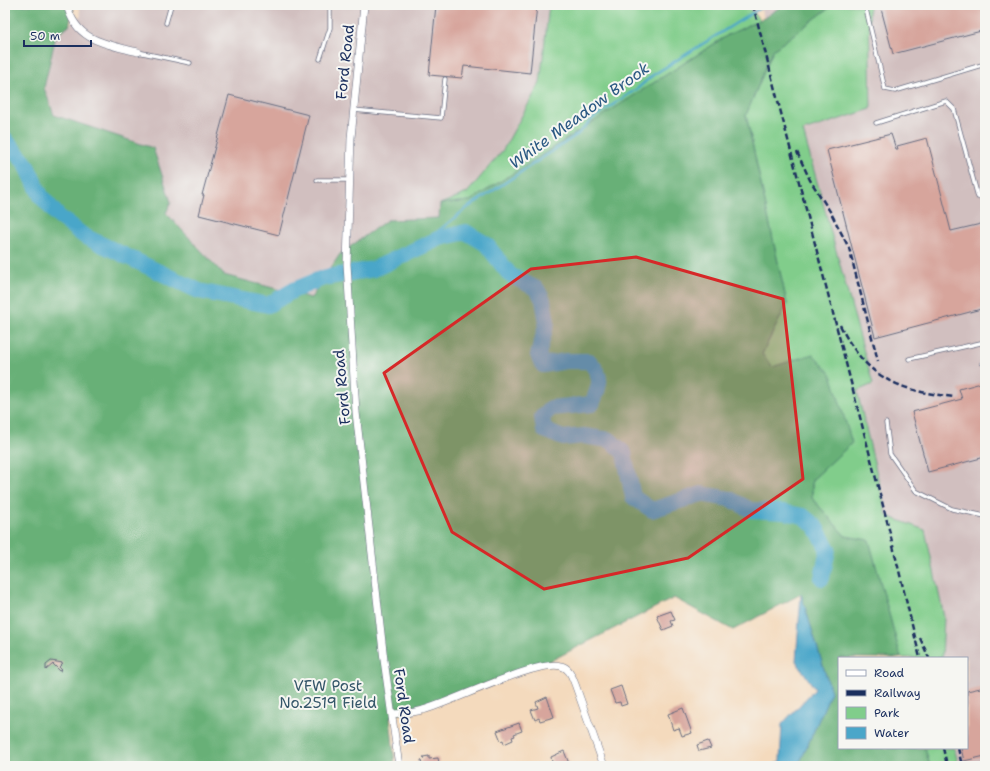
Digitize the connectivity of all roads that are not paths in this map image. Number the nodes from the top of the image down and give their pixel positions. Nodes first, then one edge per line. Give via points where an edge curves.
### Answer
1 (68, 5) edge
2 (171, 5) edge
3 (330, 5) edge
4 (364, 5) edge
5 (865, 5) edge
6 (166, 23) dead end
7 (138, 52) joint
8 (320, 59) dead end
9 (190, 63) dead end
10 (985, 64) edge
11 (445, 79) dead end
12 (353, 110) junction
13 (876, 123) dead end
14 (317, 180) dead end
15 (349, 180) junction
16 (985, 195) edge
17 (985, 342) edge
18 (909, 359) dead end
19 (886, 423) dead end
20 (985, 516) edge
21 (393, 714) junction
22 (399, 766) edge
23 (604, 766) edge

1 - 7 street via 74,23 85,35 112,46
2 - 6 lane
3 - 8 lane via 330,28
4 - 12 street, Ford Road
5 - 10 lane via 885,90 895,91
7 - 9 lane
11 - 12 lane via 441,118
12 - 15 street, Ford Road
13 - 16 lane via 946,101 954,109 978,197
14 - 15 lane
15 - 21 street, Ford Road via 347,264 356,412 384,660
17 - 18 lane
19 - 20 lane via 890,454 916,492 952,508
21 - 22 street, Ford Road
21 - 23 street via 422,710 548,664 563,666 570,671

